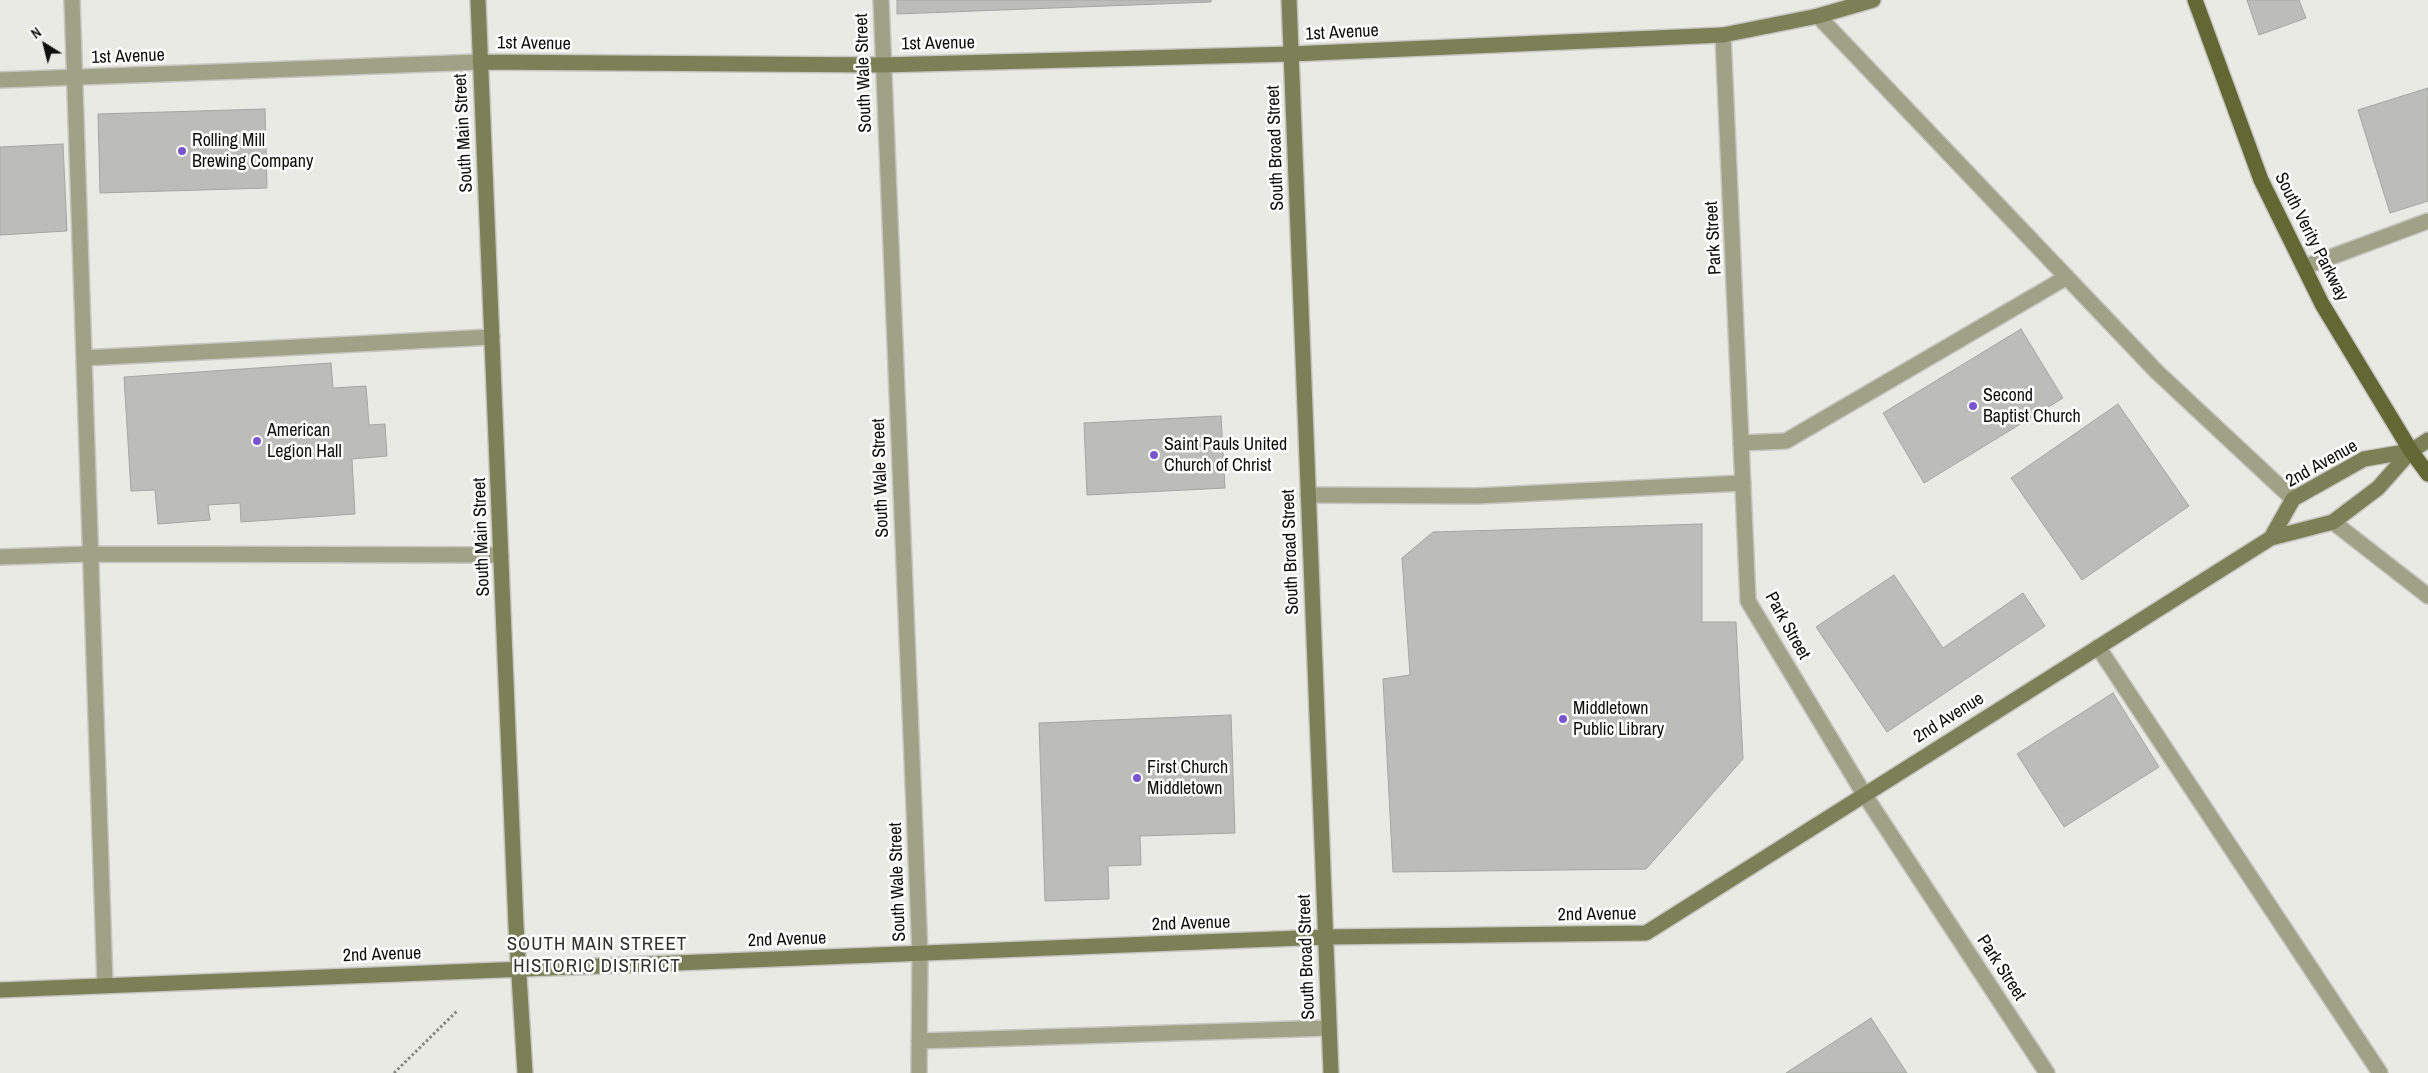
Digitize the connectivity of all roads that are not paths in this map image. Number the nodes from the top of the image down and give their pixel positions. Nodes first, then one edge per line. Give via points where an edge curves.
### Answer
1 (72, 0) edge
2 (478, 0) edge
3 (881, 0) edge
4 (1289, 0) edge
5 (1872, 0) edge
6 (2195, 0) edge
7 (1818, 16) junction
8 (1723, 35) junction
9 (1291, 54) junction
10 (480, 62) junction
11 (882, 65) junction
12 (74, 78) junction
13 (0, 80) edge
14 (2428, 221) edge
15 (2304, 267) junction
16 (2067, 277) junction
17 (492, 337) junction
18 (84, 358) junction
19 (2428, 440) edge
20 (1741, 443) junction
21 (2411, 451) junction
22 (2428, 474) edge
23 (1743, 483) junction
24 (1308, 495) junction
25 (2293, 499) junction
26 (2333, 522) junction
27 (2270, 538) junction
28 (90, 554) junction
29 (501, 555) junction
30 (0, 556) edge
31 (2428, 596) edge
32 (2098, 647) junction
33 (1864, 794) junction
34 (1325, 937) junction
35 (920, 954) junction
36 (519, 969) junction
37 (105, 985) junction
38 (0, 990) edge
39 (1329, 1028) junction
40 (919, 1041) junction
41 (525, 1073) edge
42 (919, 1073) edge
43 (1331, 1073) edge
44 (2047, 1073) edge
45 (2380, 1073) edge

1 - 12 street
2 - 10 street, South Main Street
3 - 11 street, South Wale Street
4 - 9 street, South Broad Street
5 - 7 street, 1st Avenue
6 - 15 main road, South Verity Parkway via 2261,180
7 - 8 street, 1st Avenue
7 - 16 street
8 - 9 street, 1st Avenue
8 - 20 street, Park Street
9 - 11 street, 1st Avenue
9 - 24 street, South Broad Street
10 - 11 street, 1st Avenue
10 - 12 street, 1st Avenue
10 - 17 street, South Main Street
11 - 35 street, South Wale Street
12 - 13 street, 1st Avenue
12 - 18 street
14 - 15 street
15 - 21 main road, South Verity Parkway via 2322,304
16 - 20 street via 1786,441
16 - 25 street via 2157,372
17 - 18 street
17 - 29 street, South Main Street
18 - 28 street
19 - 21 street, 2nd Avenue
20 - 23 street, Park Street
21 - 22 main road, South Verity Parkway
21 - 25 street, 2nd Avenue via 2364,459
21 - 26 street, 2nd Avenue via 2378,488
23 - 24 street via 1476,496
23 - 33 street, Park Street via 1748,601
24 - 34 street, South Broad Street
25 - 27 street, 2nd Avenue
26 - 27 street, 2nd Avenue
26 - 31 street
27 - 32 street, 2nd Avenue
28 - 29 street
28 - 30 street
28 - 37 street
29 - 36 street, South Main Street
32 - 33 street, 2nd Avenue
32 - 45 street
33 - 34 street, 2nd Avenue via 1646,933
33 - 44 street, Park Street
34 - 35 street, 2nd Avenue
34 - 39 street, South Broad Street
35 - 36 street, 2nd Avenue
35 - 40 street, South Wale Street
36 - 37 street, 2nd Avenue
36 - 41 street, South Main Street
37 - 38 street, 2nd Avenue
39 - 40 street
39 - 43 street, South Broad Street
40 - 42 street, South Wale Street

